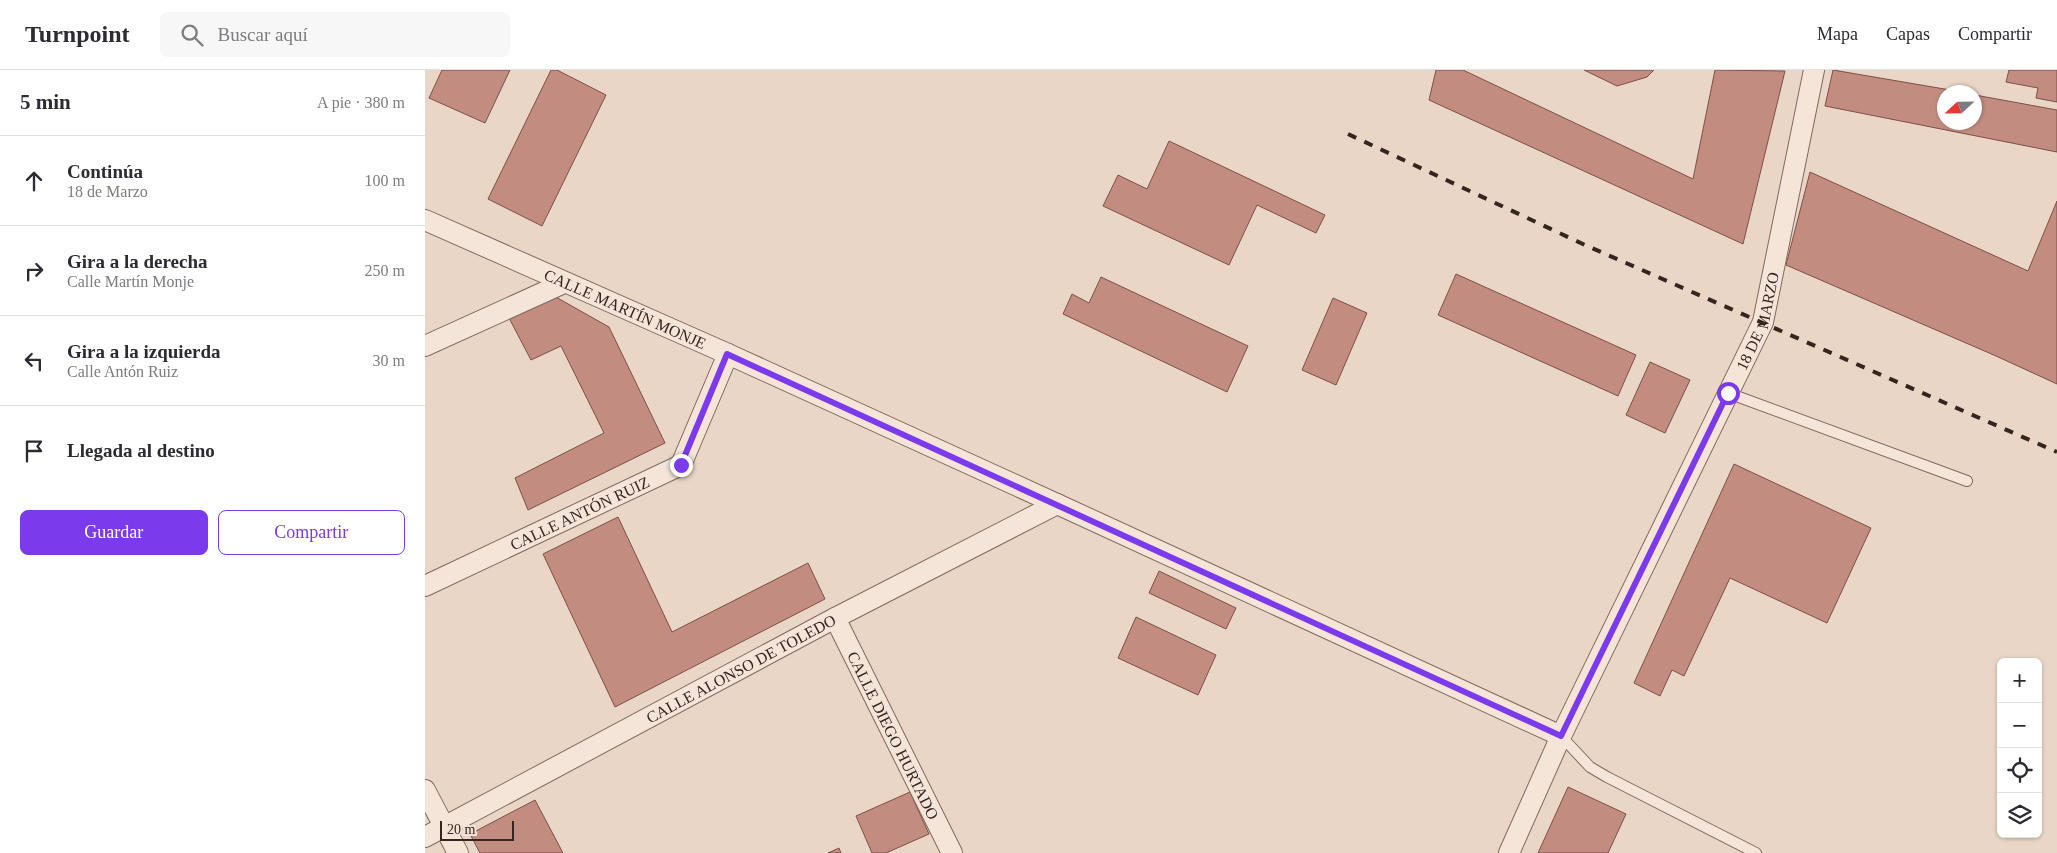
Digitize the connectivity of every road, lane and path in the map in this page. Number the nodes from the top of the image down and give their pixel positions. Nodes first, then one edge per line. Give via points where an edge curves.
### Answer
1 (1814, 70) edge
2 (425, 220) edge
3 (564, 282) junction
4 (425, 346) edge
5 (727, 354) junction
6 (1728, 393) junction
7 (1967, 482) dead end
8 (1057, 504) junction
9 (425, 586) edge
10 (835, 618) junction
11 (1561, 736) junction
12 (425, 790) edge
13 (445, 827) junction
14 (425, 837) edge
15 (458, 853) edge
16 (952, 853) edge
17 (1509, 853) edge
18 (1756, 853) edge

1 - 6 street, 18 DE MARZO via 1763,322
2 - 3 street, CALLE MARTÍN MONJE
3 - 4 street
3 - 5 street, CALLE MARTÍN MONJE
5 - 8 street, CALLE MARTÍN MONJE
5 - 9 street, CALLE ANTÓN RUIZ via 681,465
6 - 7 lane
6 - 11 street, 18 DE MARZO
8 - 10 street, CALLE ALONSO DE TOLEDO
8 - 11 street, CALLE MARTÍN MONJE
10 - 13 street, CALLE ALONSO DE TOLEDO
10 - 16 street, CALLE DIEGO HURTADO
11 - 17 street, 18 DE MARZO
11 - 18 lane via 1591,767 1607,777
12 - 13 street
13 - 14 street, CALLE ALONSO DE TOLEDO
13 - 15 street

